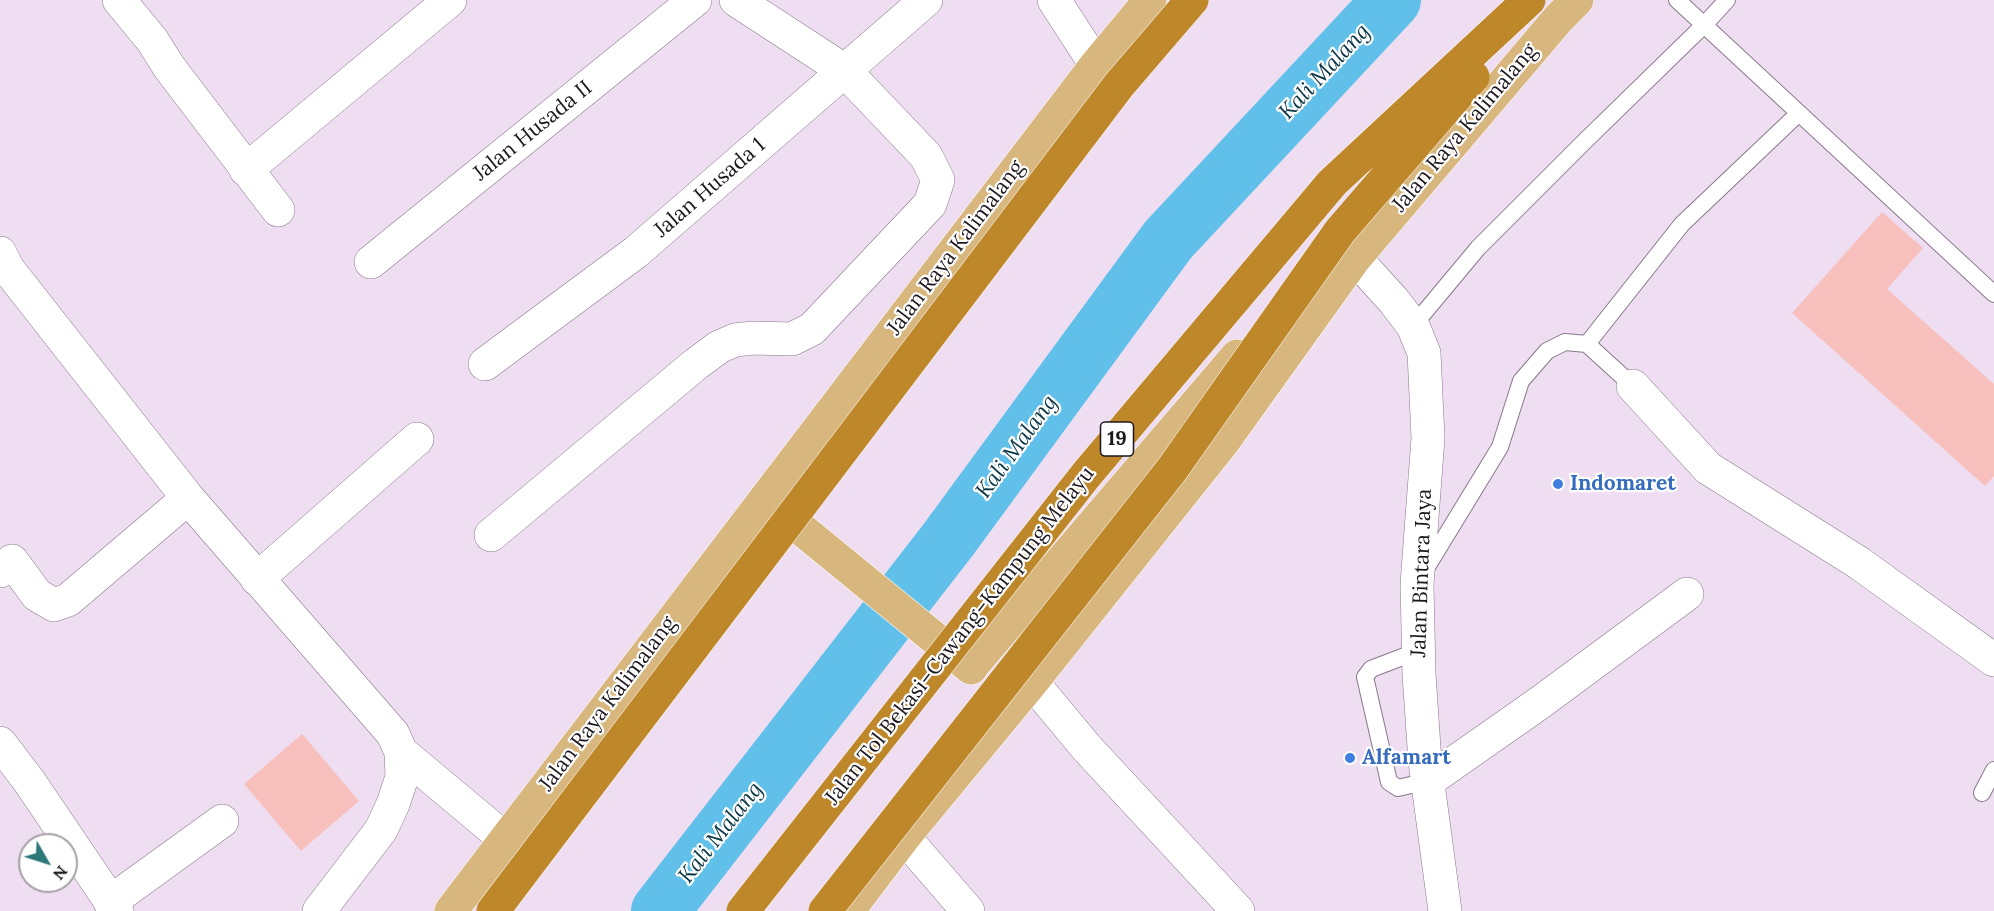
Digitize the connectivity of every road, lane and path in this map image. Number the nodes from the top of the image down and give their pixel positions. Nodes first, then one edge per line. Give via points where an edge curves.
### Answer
1 (120, 0) edge
2 (450, 0) edge
3 (695, 0) edge
4 (736, 0) edge
5 (926, 0) edge
6 (1054, 0) edge
7 (1150, 0) edge
8 (1192, 0) edge
9 (1529, 0) edge
10 (1538, 0) edge
11 (1577, 0) edge
12 (1677, 0) edge
13 (1727, 0) edge
14 (1705, 24) junction
15 (1096, 65) junction
16 (845, 71) junction
17 (1799, 113) junction
18 (246, 170) junction
19 (278, 210) dead end
20 (0, 253) edge
21 (1354, 258) junction
22 (371, 262) dead end
23 (1994, 294) edge
24 (1413, 326) junction
25 (1587, 344) junction
26 (485, 364) dead end
27 (1633, 386) joint
28 (417, 439) dead end
29 (188, 498) junction
30 (765, 498) junction
31 (491, 535) dead end
32 (0, 571) edge
33 (257, 579) junction
34 (1417, 584) junction
35 (1687, 594) dead end
36 (1418, 651) junction
37 (1994, 660) edge
38 (970, 667) junction
39 (1023, 693) junction
40 (0, 743) edge
41 (401, 752) junction
42 (1994, 770) edge
43 (1428, 781) junction
44 (1982, 794) dead end
45 (222, 821) dead end
46 (904, 837) junction
47 (505, 839) junction
48 (113, 906) edge
49 (319, 911) edge
50 (451, 911) edge
51 (493, 911) edge
52 (742, 911) edge
53 (825, 911) edge
54 (848, 911) edge
55 (968, 911) edge
56 (1238, 911) edge
57 (1445, 911) edge

1 - 18 street
2 - 18 street
3 - 22 street, Jalan Husada II
4 - 16 street
5 - 16 street, Jalan Husada 1
6 - 15 street
7 - 15 main road, Jalan Raya Kalimalang
8 - 51 highway, bridge via 1119,85
9 - 52 highway, Jalan Tol Bekasi–Cawang–Kampung Melayu / 19, bridge via 1332,183 1086,475
10 - 53 highway, bridge via 1340,231 1173,468
11 - 21 main road, Jalan Raya Kalimalang
12 - 14 lane
13 - 14 lane
14 - 17 lane
14 - 24 lane via 1478,248
15 - 30 main road, Jalan Raya Kalimalang
16 - 26 street, Jalan Husada 1 via 636,252
16 - 31 street via 926,156 938,180 930,204 812,329 792,339 753,338 719,347
17 - 23 lane
17 - 25 lane via 1682,224
18 - 19 street
20 - 29 street
21 - 24 street, Jalan Bintara Jaya
21 - 38 main road, Jalan Raya Kalimalang via 1303,279
21 - 39 main road, Jalan Raya Kalimalang via 1224,441
24 - 34 street, Jalan Bintara Jaya via 1424,353 1428,438
25 - 27 lane
25 - 34 lane via 1565,342 1547,351 1521,381 1500,447
27 - 37 street via 1708,468 1859,563
28 - 33 street
29 - 32 street via 68,600 54,604 37,595 12,561
29 - 33 street
30 - 38 main road
30 - 47 main road, Jalan Raya Kalimalang
33 - 41 street via 393,734
34 - 36 street, Jalan Bintara Jaya
35 - 43 street
36 - 43 street, Jalan Bintara Jaya
36 - 43 lane via 1371,669 1365,676 1389,782 1398,788
38 - 39 main road
39 - 46 main road, Jalan Raya Kalimalang
39 - 56 street via 1086,747
40 - 48 street
41 - 47 street
41 - 49 street via 402,777 381,831
42 - 44 lane
43 - 57 street, Jalan Bintara Jaya
45 - 48 street
46 - 54 main road, Jalan Raya Kalimalang
46 - 55 street
47 - 50 main road, Jalan Raya Kalimalang

